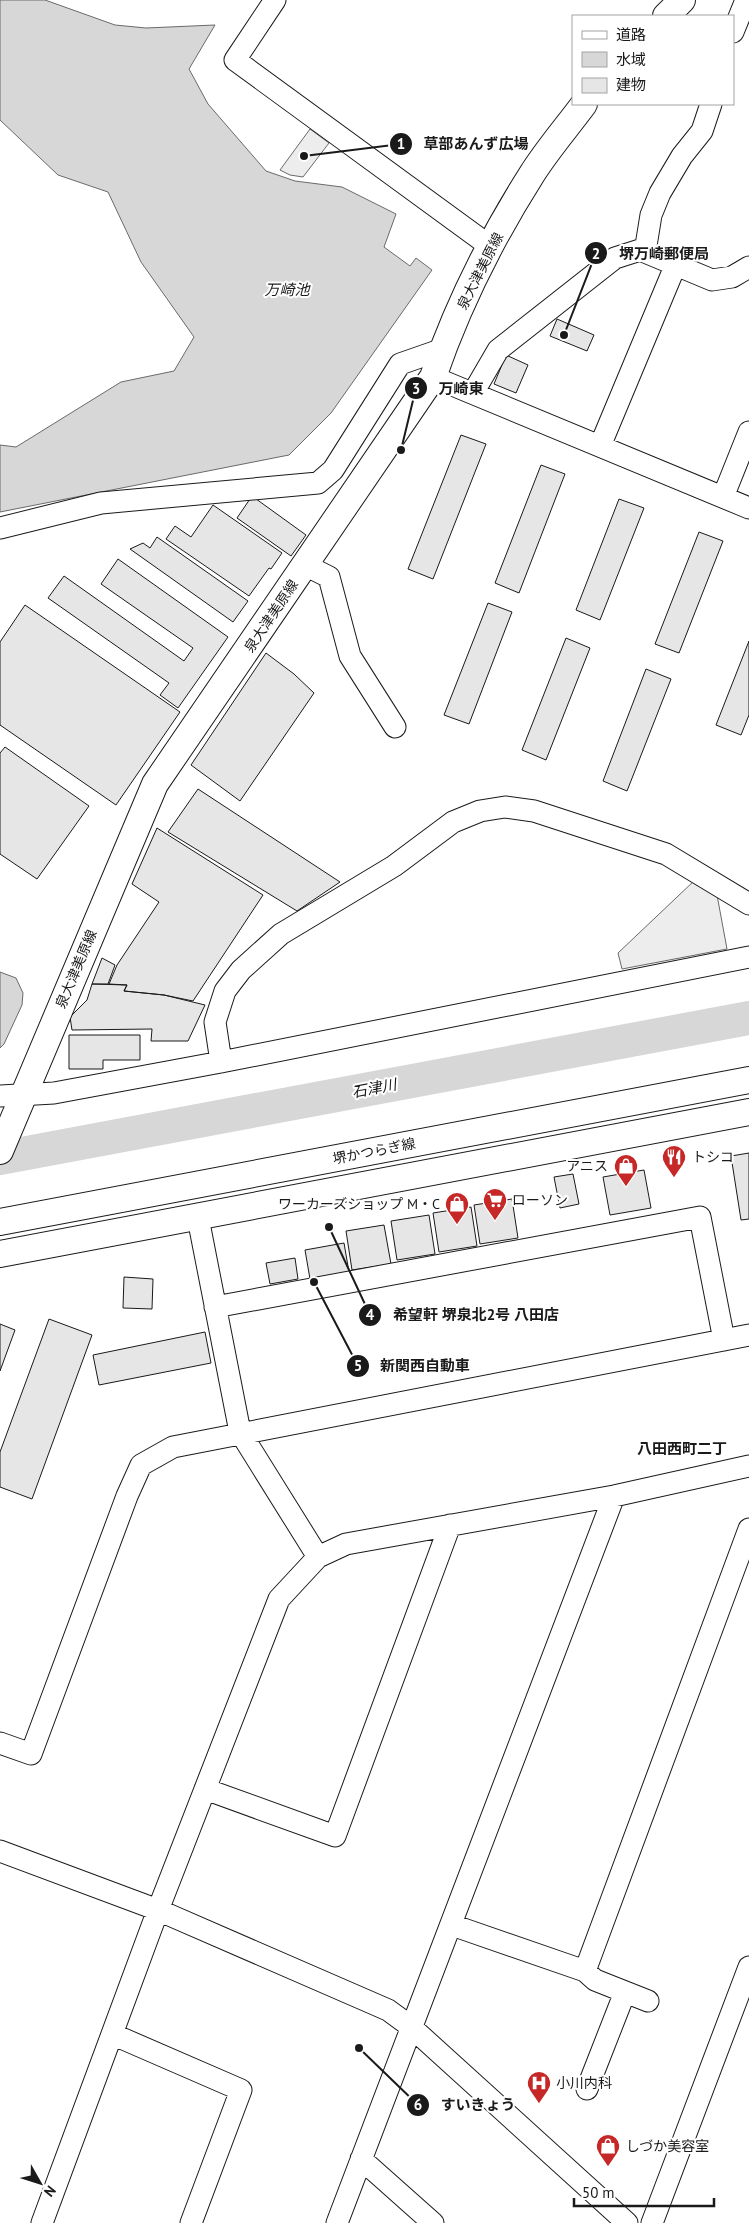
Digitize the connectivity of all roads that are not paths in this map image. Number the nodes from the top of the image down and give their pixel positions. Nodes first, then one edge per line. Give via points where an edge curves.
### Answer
1 (275, 0) edge
2 (682, 0) edge
3 (746, 0) edge
4 (667, 15) edge
5 (734, 30) edge
6 (583, 105) edge
7 (711, 105) edge
8 (491, 247) junction
9 (646, 252) junction
10 (676, 264) junction
11 (749, 267) edge
12 (443, 349) junction
13 (433, 377) junction
14 (473, 393) junction
15 (749, 432) edge
16 (600, 446) junction
17 (723, 497) junction
18 (749, 508) edge
19 (0, 528) edge
20 (305, 566) junction
21 (395, 727) dead end
22 (749, 904) edge
23 (749, 957) edge
24 (221, 1062) junction
25 (749, 1080) edge
26 (13, 1101) edge
27 (749, 1112) edge
28 (0, 1151) edge
29 (198, 1218) junction
30 (0, 1222) edge
31 (0, 1254) edge
32 (215, 1307) junction
33 (749, 1335) edge
34 (724, 1340) junction
35 (240, 1432) junction
36 (749, 1466) edge
37 (614, 1496) junction
38 (450, 1525) junction
39 (749, 1528) edge
40 (318, 1557) junction
41 (0, 1743) edge
42 (205, 1789) junction
43 (0, 1851) edge
44 (158, 1910) junction
45 (452, 1925) junction
46 (749, 1967) edge
47 (585, 1971) junction
48 (625, 1992) junction
49 (648, 2002) dead end
50 (742, 2007) edge
51 (410, 2026) junction
52 (112, 2034) junction
53 (587, 2089) dead end
54 (361, 2159) junction
55 (42, 2223) edge
56 (191, 2223) edge
57 (337, 2223) edge
58 (434, 2223) edge
59 (627, 2223) edge
60 (652, 2223) edge

1 - 8 street via 235,60
2 - 4 main road
3 - 5 street
6 - 8 main road, 泉大津美原線 via 532,173
7 - 9 street via 702,131 682,156 660,193 652,215
8 - 12 main road, 泉大津美原線
9 - 10 street
9 - 14 street via 640,250 615,258 498,350
10 - 11 street via 712,280 732,277
10 - 16 street
12 - 13 main road, 泉大津美原線
12 - 19 street via 400,364 332,470 318,483 101,503
13 - 14 street
13 - 20 main road, 泉大津美原線
14 - 16 street
15 - 17 street
16 - 17 street
17 - 18 street
20 - 21 street via 329,578 350,656
20 - 26 main road, 泉大津美原線 via 155,784
22 - 24 street via 666,854 534,811 505,807 480,811 453,822 394,866 281,934 242,970 225,991 215,1022
23 - 24 street
24 - 26 street
25 - 30 main road, 堺かつらぎ線
26 - 28 main road, 泉大津美原線
27 - 29 main road
29 - 31 main road
29 - 32 street
32 - 34 street via 700,1217
32 - 35 street
33 - 34 street
34 - 35 street
35 - 40 street
35 - 41 street via 173,1447 141,1465 31,1754
36 - 37 street
37 - 38 street
37 - 45 street
38 - 40 street via 346,1544
38 - 42 street via 335,1836
39 - 47 street
40 - 42 street via 279,1599
42 - 44 street
43 - 44 street
44 - 51 street via 388,2010
44 - 52 street
45 - 47 street
45 - 51 street
46 - 50 street
47 - 48 street via 595,1980
48 - 49 street
48 - 53 street
50 - 60 street
51 - 54 street
51 - 59 street
52 - 55 street
52 - 56 street via 241,2090
54 - 57 street
54 - 58 street

